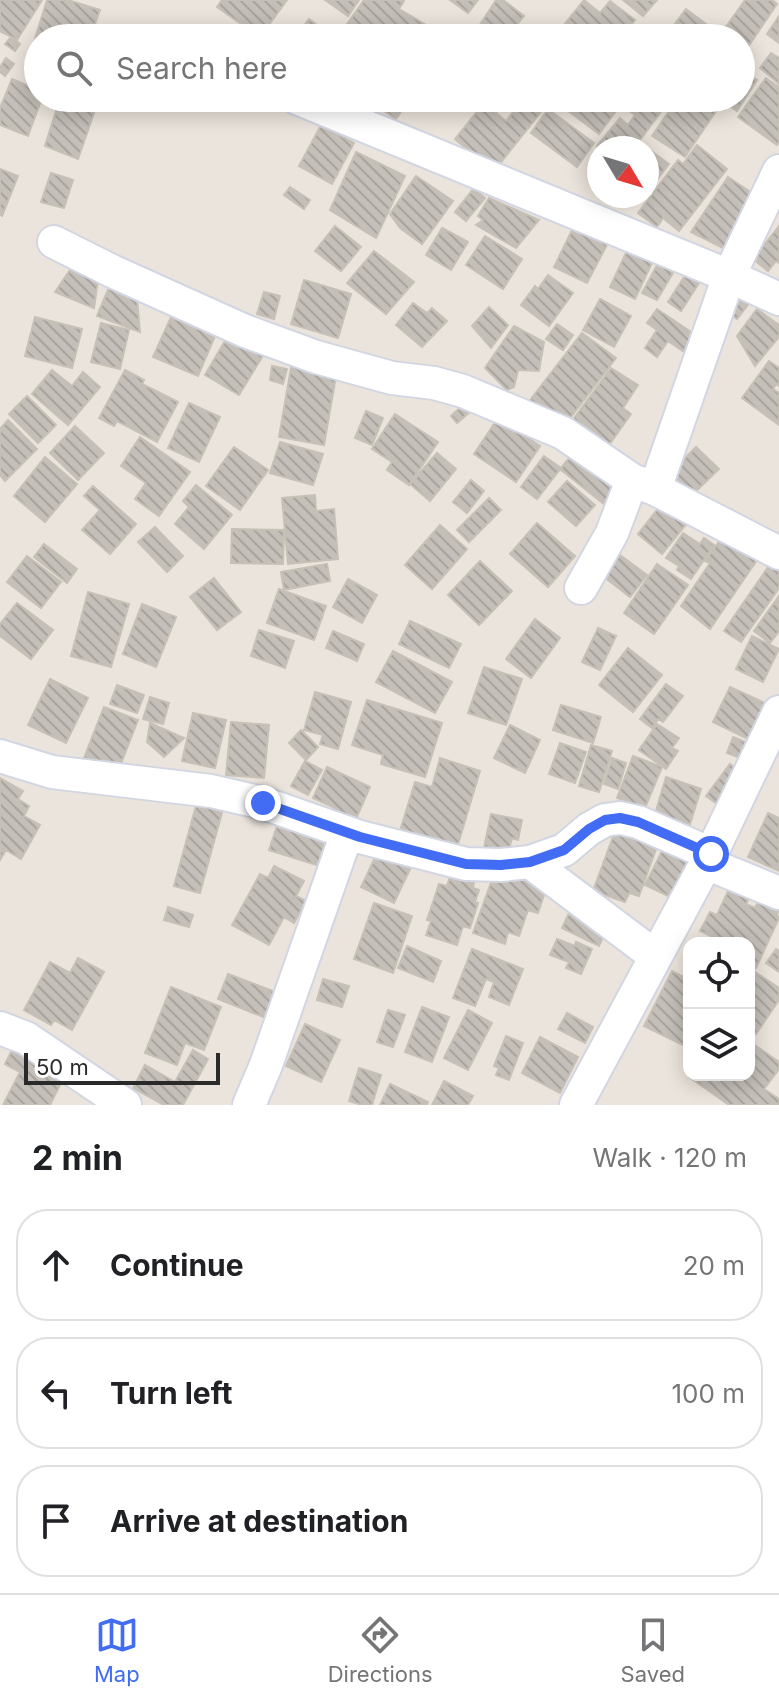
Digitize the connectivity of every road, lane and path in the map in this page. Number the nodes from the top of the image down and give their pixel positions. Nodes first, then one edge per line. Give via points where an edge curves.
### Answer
1 (331, 112) edge
2 (779, 171) edge
3 (54, 242) dead end
4 (729, 276) junction
5 (779, 299) edge
6 (643, 484) junction
7 (779, 553) edge
8 (581, 588) dead end
9 (779, 712) edge
10 (0, 756) edge
11 (347, 833) junction
12 (709, 858) junction
13 (530, 862) junction
14 (779, 893) edge
15 (655, 956) junction
16 (0, 1028) edge
17 (125, 1105) edge
18 (249, 1105) edge
19 (576, 1105) edge

1 - 4 street
2 - 4 street
3 - 6 street via 245,331 316,357 463,391 563,433
4 - 5 street
4 - 6 street
6 - 7 street
6 - 8 street
9 - 12 street
10 - 11 street via 52,772 211,791
11 - 13 street via 466,864
11 - 18 street
12 - 13 street via 620,818 605,820 564,850
12 - 14 street
12 - 15 street
13 - 15 street
15 - 19 street
16 - 17 street via 26,1038

